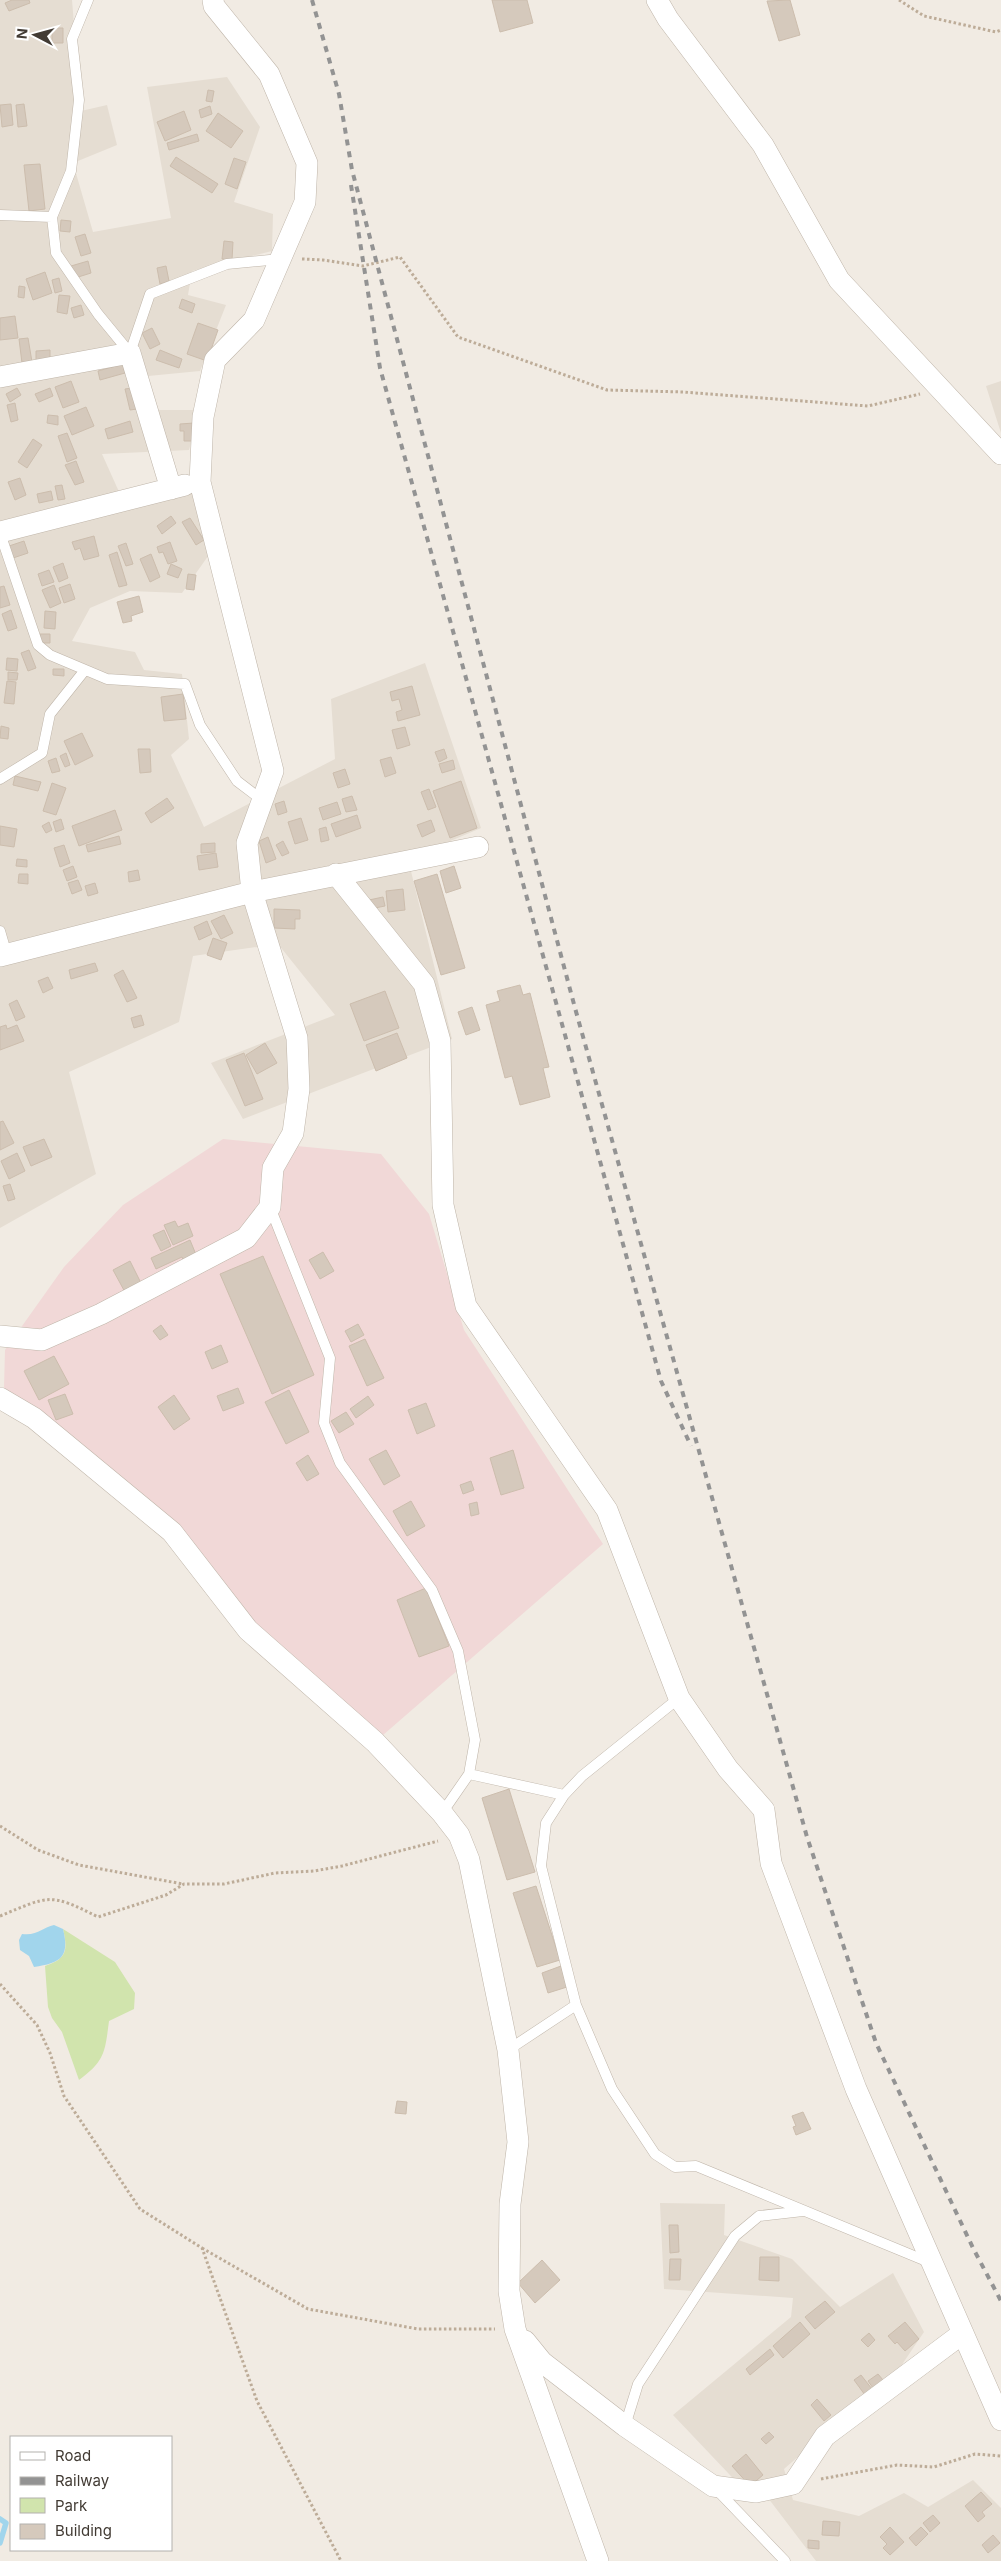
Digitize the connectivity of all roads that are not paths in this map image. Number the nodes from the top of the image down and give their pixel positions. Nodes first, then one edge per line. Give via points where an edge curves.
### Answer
1 (88, 0) edge
2 (213, 0) edge
3 (657, 0) edge
4 (0, 215) edge
5 (52, 216) junction
6 (280, 259) junction
7 (130, 353) junction
8 (0, 377) edge
9 (1001, 454) edge
10 (200, 482) junction
11 (171, 489) junction
12 (0, 532) edge
13 (85, 670) junction
14 (0, 779) edge
15 (262, 800) junction
16 (478, 847) dead end
17 (336, 874) junction
18 (252, 892) junction
19 (0, 931) edge
20 (3, 956) edge
21 (270, 1208) junction
22 (0, 1336) edge
23 (0, 1398) edge
24 (679, 1698) junction
25 (469, 1774) junction
26 (564, 1795) junction
27 (442, 1813) junction
28 (576, 2005) junction
29 (508, 2050) junction
30 (804, 2211) junction
31 (932, 2263) junction
32 (515, 2329) junction
33 (963, 2333) junction
34 (1001, 2420) edge
35 (625, 2426) junction
36 (713, 2486) junction
37 (598, 2561) edge
38 (785, 2561) edge

1 - 5 lane via 72,39 79,100 71,171
2 - 6 street via 214,6 269,74 307,163 305,202
3 - 9 street via 763,144 839,280
4 - 5 lane
5 - 7 lane via 56,253 98,314
6 - 7 lane via 227,264 150,294
6 - 10 street via 254,320 215,360 203,417
7 - 8 street
7 - 11 street
10 - 11 street
10 - 15 street via 273,771
11 - 12 street
12 - 13 lane via 38,645 50,655
13 - 14 lane via 50,714 42,753
13 - 15 lane via 107,679 185,684 200,725 237,781
15 - 18 street via 247,842
16 - 17 street
17 - 18 street
17 - 24 street via 424,984 440,1041 443,1205 466,1306 607,1510
18 - 20 street
18 - 21 street via 297,1038 299,1089 293,1133 273,1168
19 - 20 lane
21 - 22 street via 246,1238 101,1314 42,1340
21 - 25 lane via 330,1358 324,1423 340,1463 432,1590 458,1651 475,1740
23 - 27 street via 34,1418 172,1532 248,1630 375,1742
24 - 26 lane via 582,1776
24 - 31 street via 728,1769 764,1810 771,1863 856,2089
25 - 26 lane
25 - 27 lane
26 - 28 lane via 546,1823 541,1866
27 - 29 street via 459,1835 469,1860
28 - 29 lane
28 - 30 lane via 612,2089 655,2154 674,2167 696,2166
29 - 32 street via 518,2142 510,2204 509,2291
30 - 31 lane
30 - 35 lane via 759,2216 735,2236 638,2384
31 - 33 street
32 - 35 street via 542,2362
32 - 37 street
33 - 34 street
33 - 36 street via 825,2436 793,2484 756,2492
35 - 36 street
36 - 38 lane

